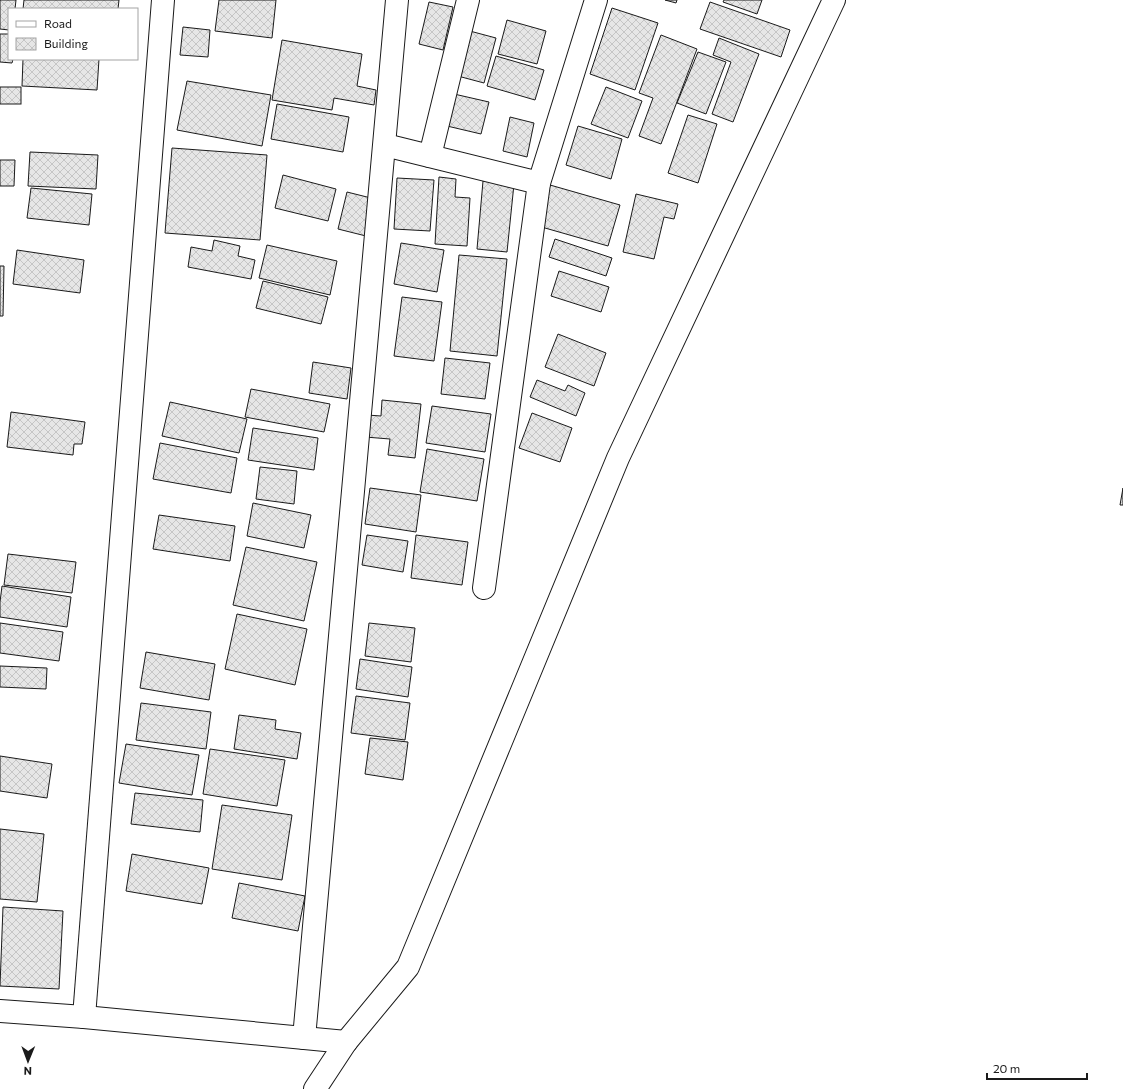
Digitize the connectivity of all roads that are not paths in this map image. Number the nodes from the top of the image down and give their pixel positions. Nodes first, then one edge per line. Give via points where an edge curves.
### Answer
1 (163, 0) edge
2 (397, 0) edge
3 (468, 0) edge
4 (596, 0) edge
5 (834, 0) edge
6 (385, 145) junction
7 (430, 156) junction
8 (539, 183) junction
9 (484, 588) dead end
10 (0, 1011) edge
11 (84, 1017) junction
12 (304, 1038) junction
13 (346, 1042) junction
14 (315, 1089) edge

1 - 11 street
2 - 6 street
3 - 7 street
4 - 8 street
5 - 13 street via 618,458 408,967
6 - 7 street
6 - 12 street
7 - 8 street
8 - 9 street
10 - 11 street
11 - 12 street
12 - 13 street
13 - 14 street

